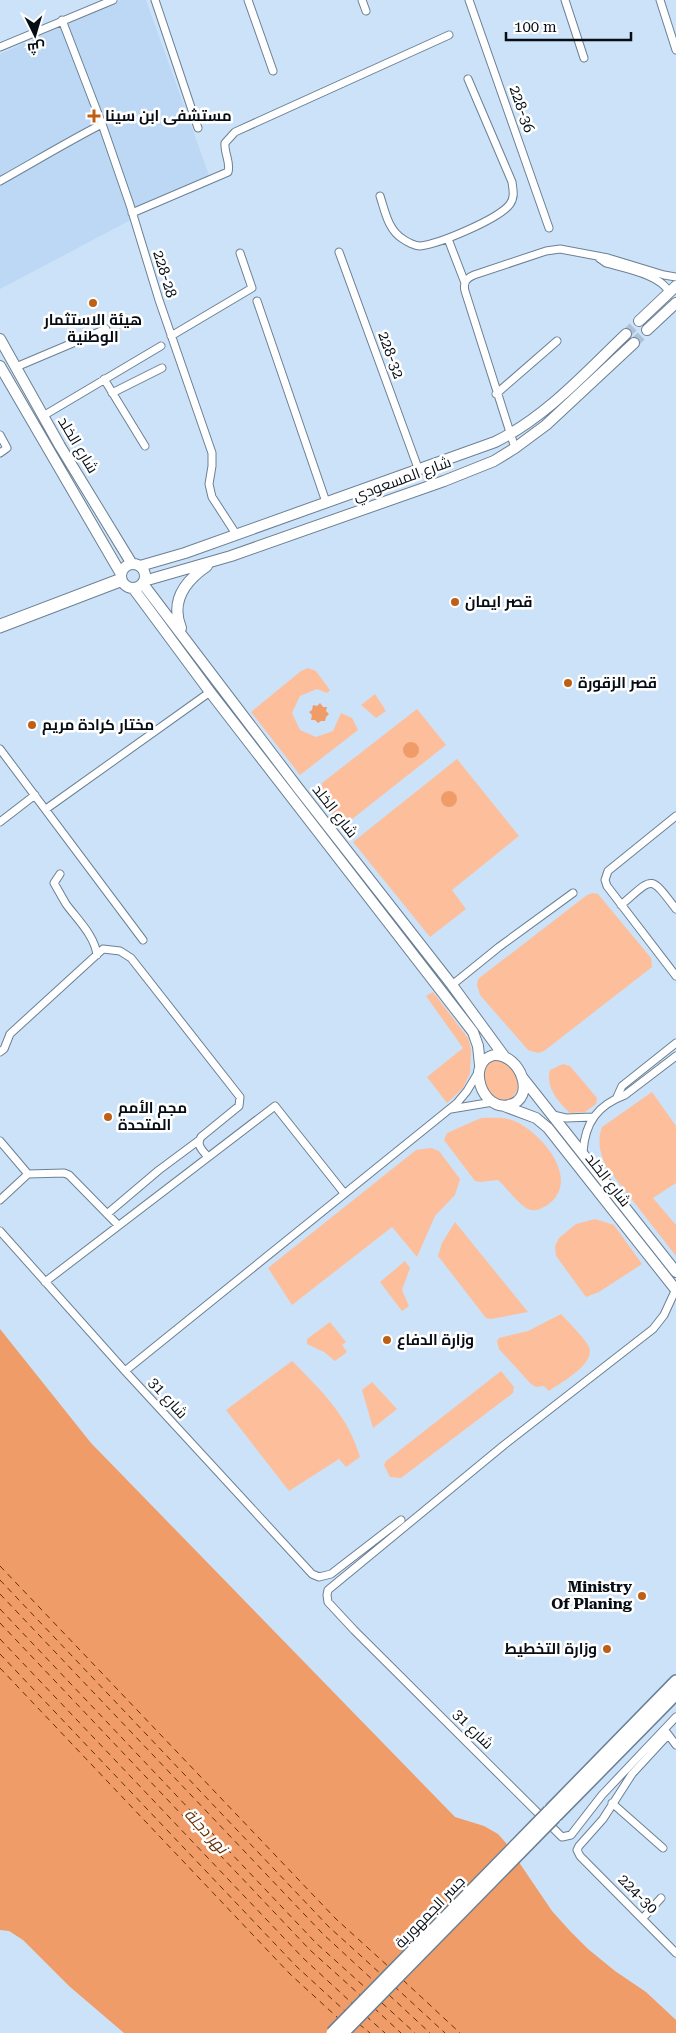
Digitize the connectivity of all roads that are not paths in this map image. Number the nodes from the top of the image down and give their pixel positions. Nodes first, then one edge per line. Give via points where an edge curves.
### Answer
1 (113, 0) edge
2 (155, 0) edge
3 (248, 0) edge
4 (362, 0) edge
5 (469, 0) edge
6 (565, 0) edge
7 (660, 0) edge
8 (366, 11) dead end
9 (62, 20) junction
10 (449, 35) dead end
11 (0, 47) edge
12 (676, 50) edge
13 (584, 58) dead end
14 (272, 71) dead end
15 (468, 79) dead end
16 (102, 124) junction
17 (198, 128) dead end
18 (0, 181) edge
19 (380, 196) dead end
20 (132, 213) junction
21 (549, 228) dead end
22 (448, 239) junction
23 (339, 252) dead end
24 (240, 253) dead end
25 (598, 258) junction
26 (676, 277) edge
27 (465, 283) junction
28 (672, 289) edge
29 (257, 301) dead end
30 (676, 303) edge
31 (639, 321) tunnel mouth
32 (106, 329) dead end
33 (647, 330) tunnel mouth
34 (626, 334) tunnel mouth
35 (171, 336) junction
36 (0, 339) edge
37 (557, 341) dead end
38 (634, 342) tunnel mouth
39 (161, 346) dead end
40 (0, 366) edge
41 (16, 367) junction
42 (162, 368) dead end
43 (104, 379) junction
44 (112, 393) junction
45 (496, 394) junction
46 (43, 416) junction
47 (0, 435) edge
48 (509, 435) junction
49 (145, 446) dead end
50 (514, 448) junction
51 (0, 453) edge
52 (418, 468) junction
53 (326, 502) junction
54 (236, 534) junction
55 (215, 561) junction
56 (136, 565) junction
57 (122, 578) junction
58 (140, 584) junction
59 (0, 623) edge
60 (0, 629) edge
61 (184, 636) junction
62 (210, 692) junction
63 (0, 749) edge
64 (35, 795) junction
65 (46, 809) junction
66 (676, 816) edge
67 (0, 822) edge
68 (60, 874) dead end
69 (573, 893) dead end
70 (621, 904) junction
71 (676, 909) edge
72 (143, 940) dead end
73 (97, 955) junction
74 (676, 976) edge
75 (452, 985) junction
76 (676, 1043) edge
77 (0, 1052) edge
78 (504, 1056) junction
79 (676, 1056) edge
80 (480, 1068) junction
81 (522, 1077) junction
82 (616, 1097) junction
83 (493, 1102) junction
84 (504, 1106) junction
85 (444, 1112) junction
86 (553, 1115) junction
87 (593, 1117) junction
88 (198, 1141) junction
89 (0, 1142) edge
90 (583, 1152) junction
91 (208, 1157) junction
92 (28, 1174) junction
93 (344, 1193) junction
94 (0, 1200) edge
95 (614, 1204) junction
96 (107, 1214) junction
97 (118, 1225) junction
98 (0, 1231) edge
99 (676, 1272) edge
100 (45, 1282) junction
101 (676, 1289) edge
102 (124, 1371) junction
103 (401, 1520) dead end
104 (676, 1681) edge
105 (676, 1694) edge
106 (676, 1717) edge
107 (666, 1732) junction
108 (676, 1745) edge
109 (612, 1803) junction
110 (553, 1813) junction
111 (663, 1848) dead end
112 (661, 1898) dead end
113 (643, 1918) junction
114 (676, 1953) edge
115 (332, 2033) edge
116 (343, 2033) edge

1 - 9 street
2 - 17 street
3 - 14 street
4 - 8 street
5 - 21 street, 228-36
6 - 13 street
7 - 12 street
9 - 11 street
9 - 16 street, 228-28
10 - 20 street via 235,132 225,143 229,168 223,176
15 - 22 street via 512,182 514,195 500,212
16 - 18 street
16 - 20 street, 228-28
19 - 22 street via 391,227 402,239 418,246
20 - 35 street, 228-28
22 - 27 street
23 - 52 street, 228-32
24 - 35 street via 252,288
25 - 26 street
25 - 27 street via 553,249 470,276
25 - 28 street via 658,280
27 - 45 street
28 - 31 main road
29 - 53 street
30 - 33 main road
32 - 41 street
34 - 48 main road, شارع المسعودي via 548,408
35 - 54 street, 228-28 via 212,453 208,484 212,497
36 - 41 main road, شارع الخلد
37 - 45 street
38 - 50 main road, شارع المسعودي via 546,425
39 - 43 street
40 - 57 main road, شارع الخلد
41 - 46 main road, شارع الخلد
42 - 44 street
43 - 44 street
43 - 46 street
44 - 49 street
45 - 48 street
46 - 56 main road, شارع الخلد
47 - 51 street via 8,448
48 - 50 street
48 - 52 main road, شارع المسعودي
50 - 55 main road, شارع المسعودي via 494,460 444,480
52 - 53 main road, شارع المسعودي
53 - 54 main road, شارع المسعودي
54 - 56 main road, شارع المسعودي
55 - 58 main road, شارع المسعودي
55 - 61 main road via 197,573 182,591 176,610
56 - 57 main road via 125,567
56 - 58 main road via 145,573
57 - 58 main road via 127,587
57 - 59 street
57 - 60 street
58 - 61 main road, شارع الخلد
58 - 62 main road, شارع الخلد
61 - 75 main road, شارع الخلد
62 - 65 street
62 - 80 main road, شارع الخلد via 473,1032
63 - 64 street
64 - 65 street
64 - 67 street
65 - 72 street
66 - 70 street via 606,873 605,883
68 - 73 street via 54,883 96,947
69 - 75 street
70 - 71 street via 652,882
70 - 74 street
73 - 77 street via 10,1034
73 - 88 street via 103,949 120,951 131,958 240,1097 239,1106
75 - 78 main road, شارع الخلد
76 - 82 street via 622,1086
78 - 80 main road via 488,1056
78 - 81 main road via 514,1063
79 - 82 street via 625,1095
80 - 83 main road via 481,1087
80 - 85 street via 462,1098
81 - 84 main road via 520,1098
81 - 86 main road, شارع الخلد
82 - 87 street
83 - 84 main road
83 - 85 street
84 - 95 main road, شارع الخلد via 536,1118 548,1128
85 - 93 street
86 - 87 street
86 - 90 main road, شارع الخلد
87 - 90 street via 587,1126
88 - 91 street
88 - 96 street
89 - 92 street
90 - 95 main road, شارع الخلد
91 - 93 street via 275,1106
91 - 97 street
92 - 94 street
92 - 96 street via 69,1175
93 - 102 street
95 - 99 main road, شارع الخلد
95 - 101 main road, شارع الخلد
96 - 97 street
97 - 100 street
98 - 100 street, شارع 31
100 - 102 street, شارع 31
101 - 107 street, شارع 31 via 664,1315 653,1329 504,1445 328,1590 327,1596 328,1602 354,1630 564,1838 571,1835 602,1795
102 - 103 street, شارع 31 via 308,1572 319,1577 331,1574
104 - 110 main road, جسر الجمهورية
105 - 110 main road, جسر الجمهورية
106 - 107 street
107 - 108 street
107 - 109 street
109 - 111 street
109 - 113 street, 224-30 via 578,1850 580,1856
110 - 115 main road, جسر الجمهورية, bridge
110 - 116 main road, جسر الجمهورية, bridge
112 - 113 street
113 - 114 street, 224-30

